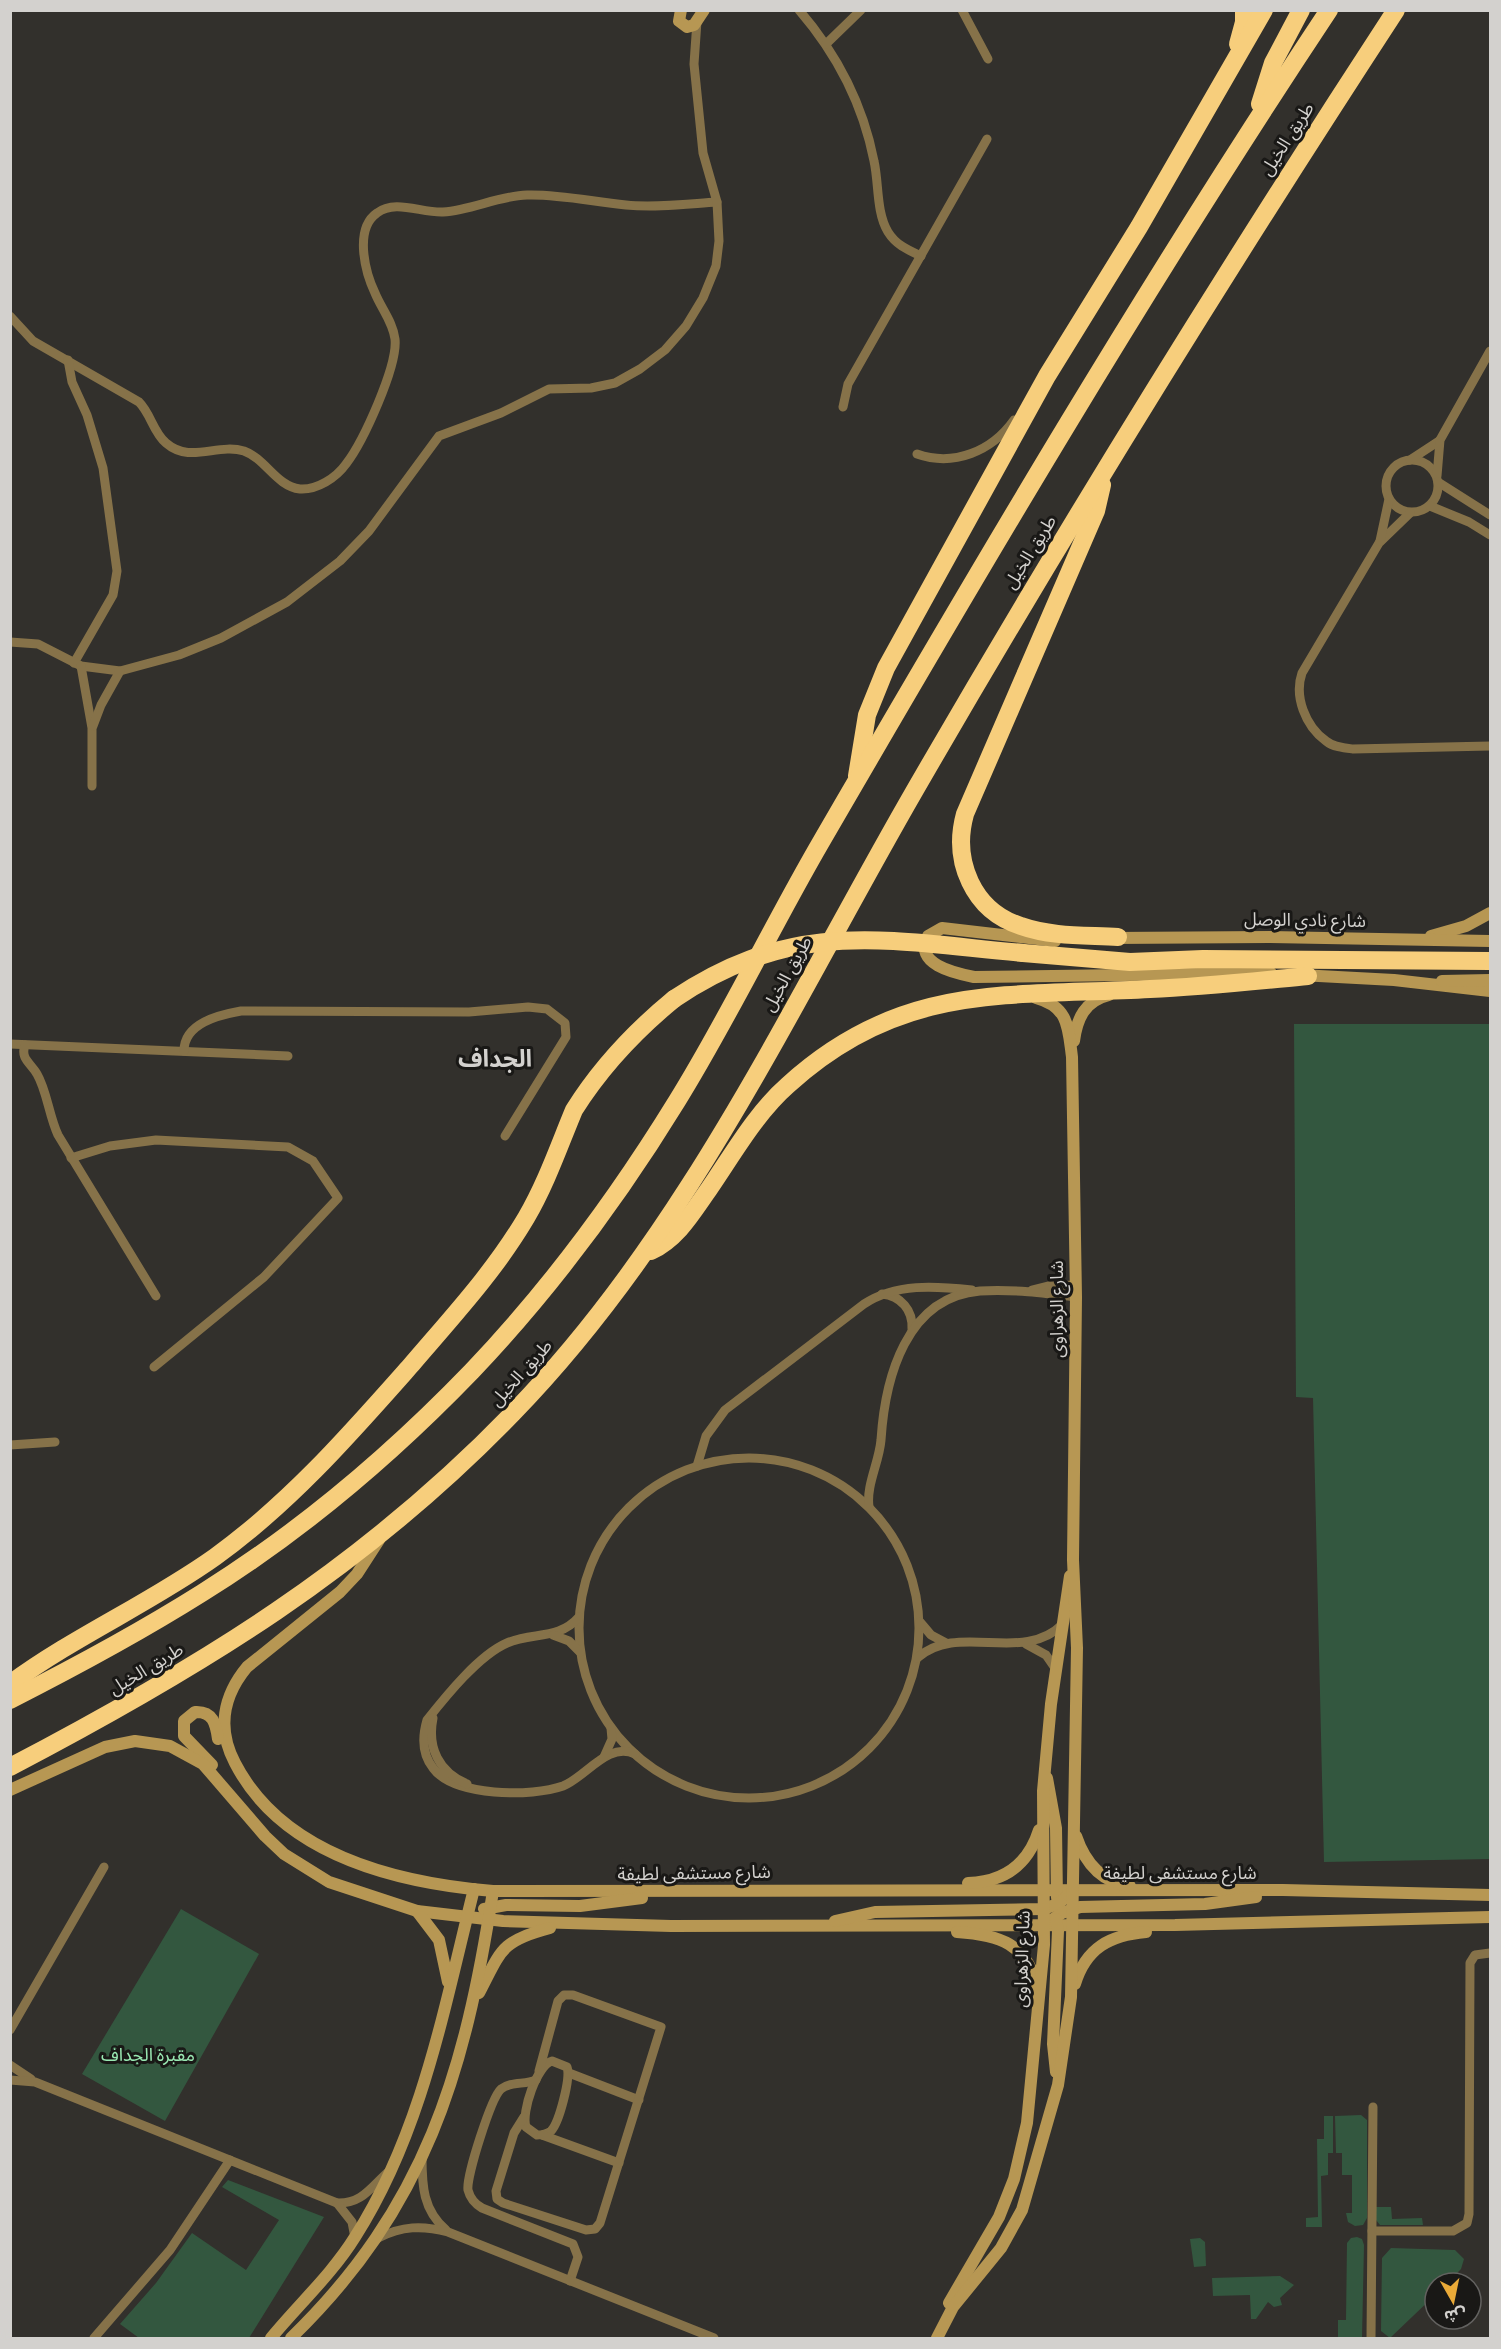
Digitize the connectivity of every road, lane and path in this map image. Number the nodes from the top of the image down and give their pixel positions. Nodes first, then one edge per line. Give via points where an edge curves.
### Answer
1 (681, 10) edge
2 (799, 10) edge
3 (861, 10) edge
4 (962, 10) edge
5 (1244, 10) edge
6 (1264, 10) edge
7 (1301, 10) edge
8 (1329, 10) edge
9 (1396, 10) edge
10 (701, 16) edge
11 (826, 44) junction
12 (988, 59) dead end
13 (1232, 66) junction
14 (1255, 123) junction
15 (987, 139) dead end
16 (717, 202) junction
17 (921, 256) junction
18 (10, 316) edge
19 (1491, 351) edge
20 (68, 360) junction
21 (1047, 376) junction
22 (843, 407) dead end
23 (1440, 440) junction
24 (917, 454) dead end
25 (1408, 460) junction
26 (1103, 474) junction
27 (1438, 479) junction
28 (1389, 499) junction
29 (1430, 506) junction
30 (1410, 513) junction
31 (1491, 515) edge
32 (1491, 535) edge
33 (1379, 543) junction
34 (10, 642) edge
35 (77, 664) junction
36 (120, 671) junction
37 (92, 729) junction
38 (1490, 746) edge
39 (856, 782) junction
40 (93, 786) dead end
41 (1491, 913) edge
42 (1118, 937) junction
43 (1418, 940) junction
44 (1491, 941) edge
45 (1491, 961) edge
46 (1308, 976) junction
47 (1491, 980) edge
48 (1427, 985) junction
49 (1150, 989) junction
50 (1491, 991) edge
51 (1008, 993) junction
52 (10, 1044) edge
53 (25, 1045) junction
54 (184, 1051) junction
55 (288, 1056) dead end
56 (1072, 1057) junction
57 (505, 1136) dead end
58 (71, 1158) junction
59 (646, 1253) junction
60 (980, 1291) junction
61 (1076, 1291) junction
62 (881, 1294) junction
63 (156, 1296) dead end
64 (912, 1329) junction
65 (154, 1367) dead end
66 (55, 1442) dead end
67 (10, 1445) edge
68 (697, 1466) junction
69 (869, 1507) junction
70 (381, 1536) junction
71 (1073, 1560) junction
72 (579, 1617) junction
73 (920, 1622) junction
74 (1063, 1624) junction
75 (553, 1635) junction
76 (946, 1643) junction
77 (1023, 1643) junction
78 (581, 1653) junction
79 (917, 1658) junction
80 (1055, 1668) junction
81 (10, 1684) edge
82 (10, 1700) edge
83 (611, 1727) junction
84 (636, 1755) junction
85 (604, 1756) junction
86 (10, 1767) edge
87 (1045, 1772) junction
88 (243, 1780) junction
89 (10, 1790) edge
90 (231, 1795) junction
91 (1042, 1821) junction
92 (1072, 1823) junction
93 (104, 1867) dead end
94 (474, 1889) junction
95 (932, 1890) junction
96 (1283, 1890) junction
97 (493, 1891) junction
98 (675, 1891) junction
99 (1042, 1891) junction
100 (1152, 1891) junction
101 (1073, 1892) junction
102 (1491, 1895) edge
103 (491, 1907) junction
104 (1057, 1909) junction
105 (417, 1911) junction
106 (1491, 1917) edge
107 (466, 1918) junction
108 (489, 1920) junction
109 (563, 1924) junction
110 (933, 1924) junction
111 (1072, 1924) junction
112 (826, 1925) junction
113 (1043, 1925) junction
114 (1175, 1925) junction
115 (1491, 1953) edge
116 (449, 1996) junction
117 (1071, 1997) junction
118 (1040, 2000) junction
119 (471, 2007) junction
120 (10, 2030) edge
121 (10, 2065) edge
122 (569, 2073) junction
123 (538, 2075) junction
124 (10, 2080) edge
125 (35, 2082) junction
126 (513, 2084) junction
127 (1058, 2085) junction
128 (530, 2100) junction
129 (639, 2100) junction
130 (1373, 2107) dead end
131 (524, 2117) junction
132 (542, 2135) junction
133 (422, 2157) junction
134 (230, 2160) junction
135 (619, 2163) junction
136 (392, 2169) junction
137 (337, 2203) junction
138 (1371, 2231) junction
139 (448, 2232) junction
140 (355, 2238) junction
141 (378, 2238) junction
142 (570, 2282) junction
143 (964, 2294) junction
144 (94, 2338) edge
145 (272, 2338) edge
146 (291, 2338) edge
147 (714, 2338) edge
148 (930, 2338) edge
149 (937, 2338) edge
150 (944, 2338) edge
151 (1371, 2338) edge

1 - 10 main road via 678,17 684,26 691,26
2 - 11 street
3 - 11 street
4 - 12 street
5 - 13 highway
6 - 13 highway
7 - 14 highway via 1273,63
8 - 14 highway, طريق الخيل
9 - 26 highway, طريق الخيل
10 - 16 street via 694,64 703,153
11 - 17 street via 866,128 885,226 899,245
13 - 21 highway
14 - 39 highway, طريق الخيل via 1089,385
15 - 17 street
16 - 20 street via 627,206 562,196 524,195 461,210 427,212 392,206 376,213 364,235 366,264 374,292 392,327 395,351 380,398 351,458 334,476 311,488 289,486 258,458 240,450 191,454 172,448 157,433 139,402
16 - 36 street via 719,241 710,282 686,326 653,360 615,383 549,389 501,413 439,436 369,531 332,568 287,602 195,649
17 - 22 street via 848,384
18 - 20 street via 33,340
19 - 23 street
20 - 35 street via 103,468 117,571 113,595
21 - 24 street via 991,444 955,458
21 - 39 highway via 879,684 862,732
23 - 25 street
23 - 27 street
25 - 27 street via 1426,464
25 - 28 street via 1390,473 1386,484
26 - 42 highway via 1096,511 965,814 960,845 972,887 984,903 1009,922 1054,933
26 - 59 highway, طريق الخيل via 1017,613 728,1123
27 - 29 street via 1436,498
27 - 31 street
28 - 30 street via 1397,508
28 - 33 street
29 - 30 street
29 - 32 street
30 - 33 street
33 - 38 street via 1302,673 1298,692 1304,711 1326,741 1343,747
34 - 35 street via 45,646
35 - 36 street
35 - 37 street
36 - 37 street
37 - 40 street
39 - 82 highway, طريق الخيل via 681,1096 640,1159 538,1298 471,1371 344,1489 275,1542 204,1592
41 - 43 main road via 1466,926
42 - 43 main road, شارع نادي الوصل
42 - 46 main road, شارع نادي الوصل via 1056,941 942,928 928,936 924,945 926,956 933,963 974,977 1239,972
43 - 44 main road, شارع نادي الوصل
45 - 81 highway, bridge via 1130,962 870,940 814,942 739,962 674,999 625,1043 574,1110 528,1215 493,1268 325,1462 266,1517 212,1558
46 - 48 main road
46 - 49 highway
47 - 48 main road via 1452,980
48 - 50 main road
49 - 51 highway
49 - 56 main road, شارع الزهراوى via 1109,995 1090,1004 1077,1021
51 - 56 main road, شارع الزهراوى via 1041,999 1056,1007 1068,1025
51 - 59 highway via 910,1011 870,1027 831,1050 780,1092 680,1230
52 - 53 street
53 - 54 street
53 - 58 street via 25,1059 38,1076 52,1123
54 - 55 street
54 - 57 street via 185,1040 194,1028 242,1011 469,1012 528,1006 547,1009 565,1023 566,1037
56 - 61 main road, شارع الزهراوى
58 - 63 street
58 - 65 street via 110,1146 156,1140 288,1147 313,1161 338,1198 264,1277
59 - 70 highway, طريق الخيل via 584,1334 516,1410 444,1482
60 - 61 street
60 - 62 street via 927,1287
60 - 64 street via 958,1295 937,1305
61 - 71 main road, شارع الزهراوى
62 - 64 street via 893,1296 906,1307
62 - 68 street via 725,1410 706,1436
64 - 69 street via 888,1391 879,1457 868,1494
66 - 67 street
68 - 69 street via 745,1458 792,1464 836,1482
68 - 72 street via 656,1486 614,1525 588,1574
69 - 73 street via 904,1556 914,1582
70 - 86 highway, طريق الخيل via 235,1641 119,1710
70 - 88 main road, شارع مستشفى لطيفة via 357,1574 340,1592 247,1667 237,1680 226,1702 224,1727 226,1744
71 - 74 main road, شارع الزهراوى
71 - 92 main road, شارع الزهراوى via 1077,1648
72 - 75 street
72 - 78 street
73 - 76 street via 931,1635
73 - 79 street
74 - 77 street via 1049,1636
74 - 80 main road, شارع الزهراوى
75 - 78 street via 569,1641
75 - 85 street via 517,1640 495,1650 434,1711 424,1731 429,1764 455,1786 538,1792 579,1777
76 - 77 street
76 - 79 street
77 - 80 street via 1046,1654
78 - 83 street via 589,1686
79 - 84 street via 902,1704 874,1744 836,1774 806,1788 758,1797 709,1793 663,1774
80 - 87 main road, شارع الزهراوى
83 - 84 street
83 - 85 street via 612,1739
84 - 85 street via 617,1752
87 - 91 main road, شارع الزهراوى
87 - 104 main road via 1054,1809
88 - 90 main road via 222,1752 212,1718 200,1712 186,1717 182,1726 184,1736 223,1777
88 - 94 main road, شارع مستشفى لطيفة via 286,1824 344,1858 392,1875
89 - 90 main road via 93,1751 135,1741 186,1752 203,1764
90 - 105 main road via 265,1836 306,1869 348,1889
91 - 95 main road via 1032,1848 1008,1875
91 - 99 main road, شارع الزهراوى
92 - 100 main road via 1081,1850 1097,1872 1114,1882
92 - 101 main road, شارع الزهراوى
93 - 120 street
94 - 97 main road, شارع مستشفى لطيفة
94 - 107 main road
95 - 98 main road, شارع مستشفى لطيفة
95 - 99 main road, شارع مستشفى لطيفة
96 - 100 main road, شارع مستشفى لطيفة
96 - 102 main road, شارع مستشفى لطيفة
96 - 104 main road via 1205,1904
97 - 98 main road, شارع مستشفى لطيفة
97 - 103 main road
98 - 103 main road via 591,1905
99 - 104 main road
100 - 101 main road, شارع مستشفى لطيفة
101 - 104 main road
103 - 107 main road
103 - 108 main road
104 - 111 main road
104 - 112 main road via 875,1912
104 - 113 main road
104 - 127 main road via 1053,2044
105 - 107 main road
105 - 116 main road via 439,1940 446,1962
106 - 114 main road
107 - 108 main road
107 - 116 main road
108 - 109 main road
108 - 119 main road
109 - 112 main road
109 - 119 main road via 528,1934 502,1950
110 - 112 main road
110 - 113 main road
110 - 118 main road via 953,1931 991,1935 1009,1943 1025,1959
111 - 114 main road
111 - 117 main road
113 - 118 main road, شارع الزهراوى
114 - 117 main road via 1105,1941 1084,1962
115 - 138 street via 1479,1954 1470,1963 1467,2223 1453,2231
116 - 136 main road via 424,2084
117 - 127 main road
118 - 148 main road, شارع الزهراوى via 1027,2123 1014,2179 995,2225
119 - 133 main road via 452,2086
121 - 125 street
122 - 123 street via 558,2061 547,2062
122 - 129 street
122 - 132 street via 554,2126
123 - 126 street
123 - 128 street
123 - 129 street via 558,2001 564,1995 573,1995 661,2027
124 - 125 street
125 - 134 street
126 - 128 street
126 - 142 street via 500,2091 494,2101 468,2191 482,2208 573,2244 578,2257
127 - 143 main road via 1036,2167 1014,2227
128 - 131 street
129 - 135 street
130 - 138 street
131 - 132 street via 529,2130
131 - 135 street via 514,2133 496,2191 499,2202 595,2229
132 - 135 street
133 - 139 street via 425,2201 430,2213
133 - 141 main road
134 - 137 street
134 - 144 street via 170,2250
136 - 137 street via 364,2196
136 - 140 main road
137 - 140 street via 352,2222
138 - 151 street
139 - 141 street via 420,2226
139 - 142 street
140 - 145 main road
141 - 146 main road via 342,2284
142 - 147 street
143 - 149 main road
143 - 150 main road

